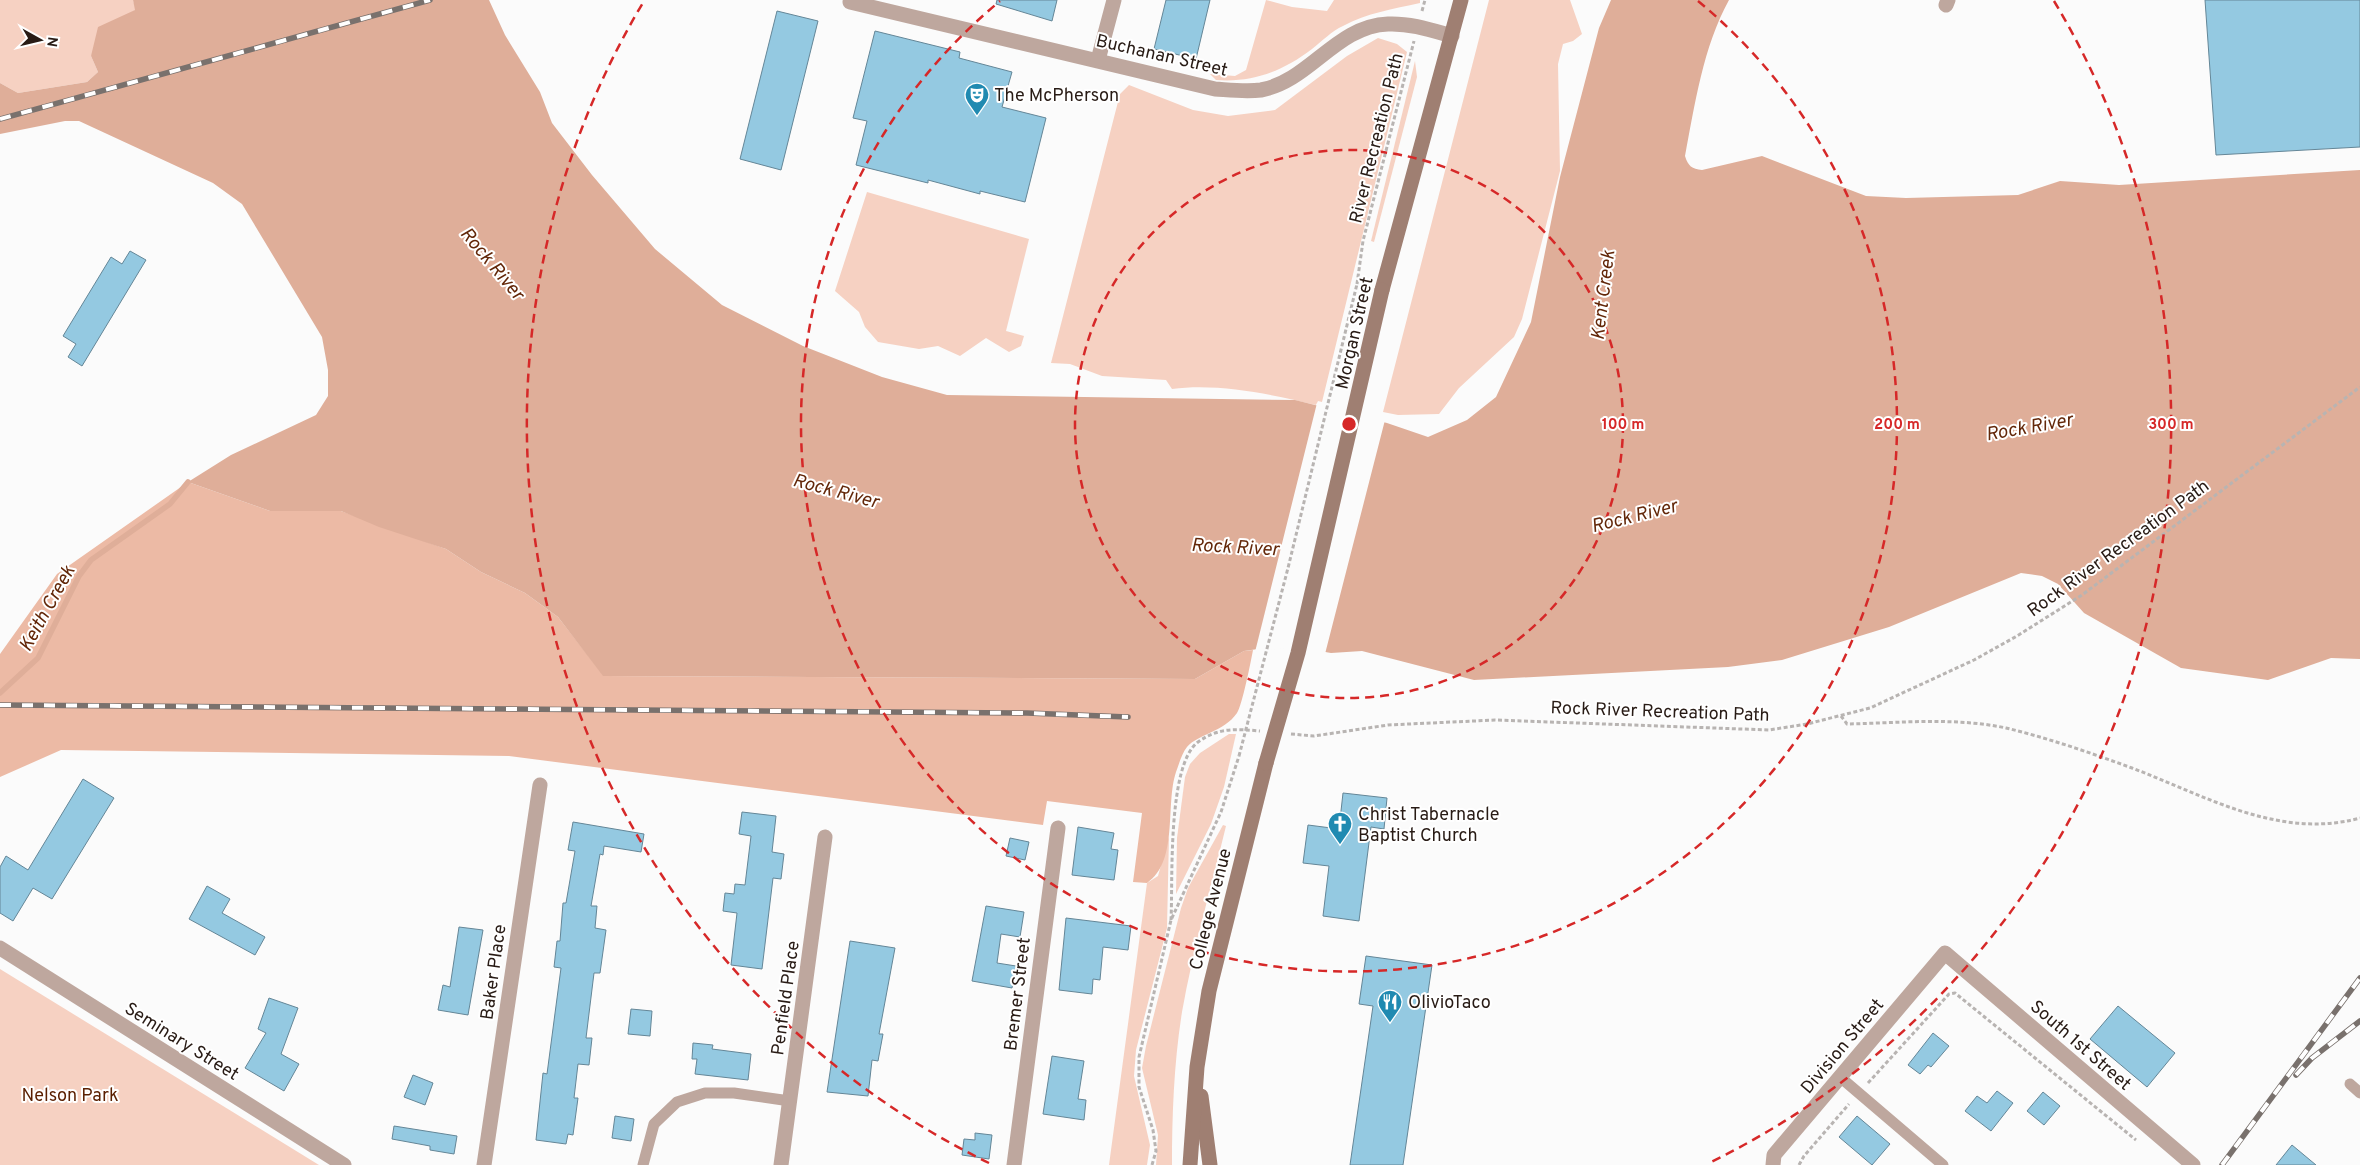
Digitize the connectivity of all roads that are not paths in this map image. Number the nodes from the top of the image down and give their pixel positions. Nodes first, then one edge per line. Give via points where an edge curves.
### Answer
1 (1114, 0) edge
2 (1461, 0) edge
3 (850, 2) dead end
4 (1452, 36) junction
5 (1098, 60) junction
6 (1266, 763) joint
7 (540, 785) dead end
8 (1058, 828) dead end
9 (825, 837) dead end
10 (0, 948) edge
11 (1945, 953) joint
12 (1197, 1067) junction
13 (1840, 1077) junction
14 (2350, 1084) dead end
15 (2360, 1093) edge
16 (790, 1101) junction
17 (1189, 1162) edge
18 (2190, 1163) edge
19 (344, 1165) edge
20 (484, 1165) edge
21 (643, 1165) edge
22 (781, 1165) edge
23 (1014, 1165) edge
24 (1210, 1165) edge
25 (1773, 1165) edge
26 (1943, 1165) edge

1 - 5 street
2 - 4 main road, Morgan Street
3 - 5 street, Buchanan Street
4 - 5 street, Buchanan Street via 1418,27 1388,24 1351,33 1298,74 1261,90 1215,89
4 - 6 main road, Morgan Street, bridge via 1382,290 1298,653
6 - 12 main road, College Avenue via 1209,990
7 - 20 street, Baker Place
8 - 23 street, Bremer Street
9 - 16 street, Penfield Place
10 - 19 street, Seminary Street
11 - 13 street, Division Street
11 - 18 street, South 1st Street
12 - 17 main road, College Avenue
12 - 24 main road, College Avenue
13 - 25 street, Division Street via 1774,1155
13 - 26 lane
14 - 15 lane
16 - 21 lane via 734,1093 704,1093 677,1102 654,1124
16 - 22 street, Penfield Place

